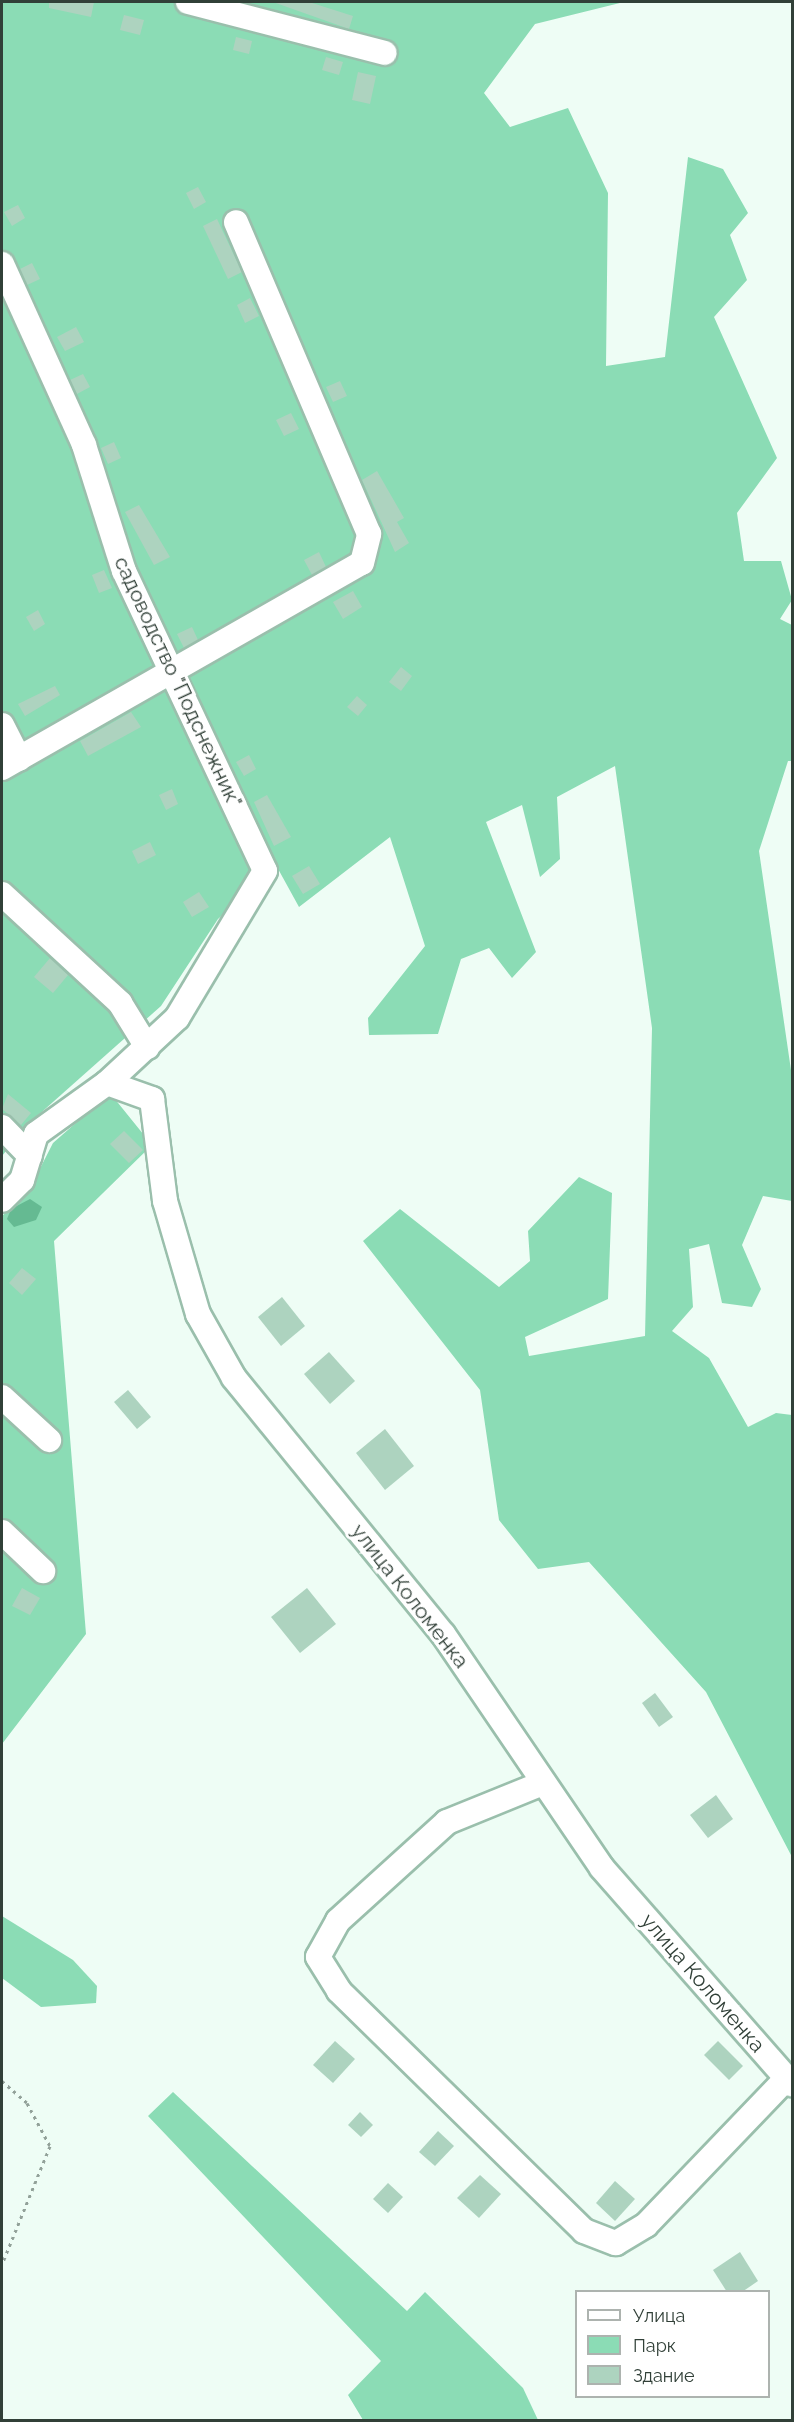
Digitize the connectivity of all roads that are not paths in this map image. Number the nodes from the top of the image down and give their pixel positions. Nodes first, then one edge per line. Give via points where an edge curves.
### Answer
1 (188, 2) edge
2 (386, 53) dead end
3 (236, 222) dead end
4 (2, 264) edge
5 (174, 674) junction
6 (2, 725) edge
7 (10, 763) edge
8 (2, 894) edge
9 (147, 1047) junction
10 (107, 1083) junction
11 (2, 1127) edge
12 (30, 1156) junction
13 (2, 1200) edge
14 (2, 1397) edge
15 (49, 1440) dead end
16 (2, 1532) edge
17 (43, 1571) dead end
18 (543, 1783) junction
19 (790, 2081) edge

1 - 2 street
3 - 5 street via 369,534 362,563
4 - 5 street, садоводство "Подснежник" via 84,445 124,571
5 - 7 street
5 - 9 street, садоводство "Подснежник" via 265,871 177,1018
6 - 7 street
8 - 9 street via 120,1003
9 - 10 street
10 - 12 street via 36,1134
10 - 18 street, улица Коломенка via 152,1099 165,1202 198,1314 234,1378 443,1634
11 - 12 street
12 - 13 street via 22,1180
14 - 15 street
16 - 17 street
18 - 19 street, улица Коломенка via 602,1868
18 - 19 street via 447,1822 338,1921 318,1957 339,1990 584,2231 616,2243 646,2225

